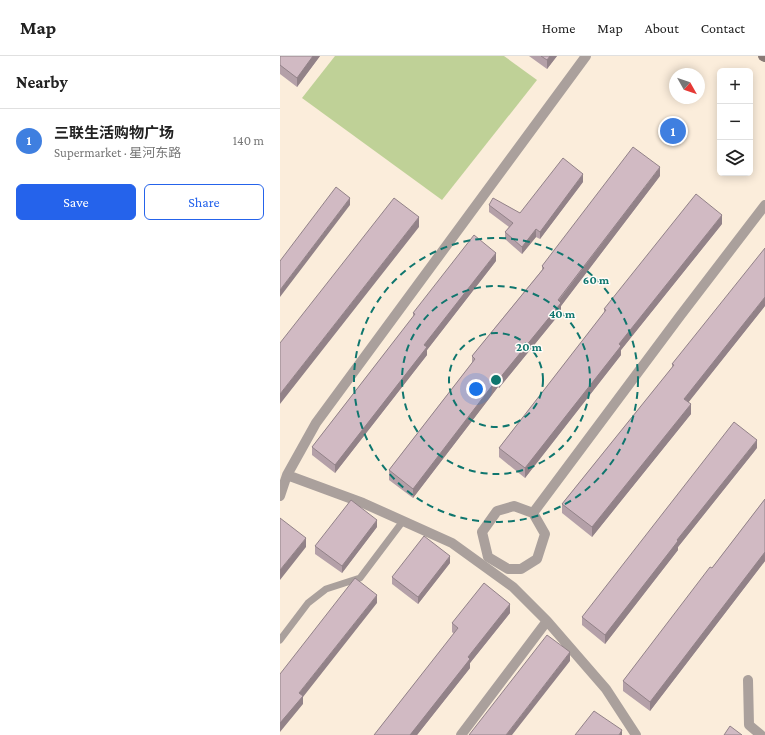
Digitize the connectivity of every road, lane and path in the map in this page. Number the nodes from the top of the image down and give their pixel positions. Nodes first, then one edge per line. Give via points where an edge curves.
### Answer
1 (586, 56) edge
2 (765, 205) edge
3 (287, 475) junction
4 (280, 496) edge
5 (533, 513) junction
6 (403, 521) junction
7 (547, 621) junction
8 (280, 640) edge
9 (748, 680) dead end
10 (461, 735) edge
11 (636, 735) edge
12 (761, 735) edge

1 - 3 street via 316,423
2 - 5 street
3 - 4 street
3 - 6 street
5 - 5 street via 545,534 537,559 521,569 508,569 488,557 482,532 497,511 514,506
6 - 7 street via 458,547 514,587
6 - 8 lane via 360,578 326,589 308,604
7 - 10 street
7 - 11 street via 606,689
9 - 12 street via 749,725

